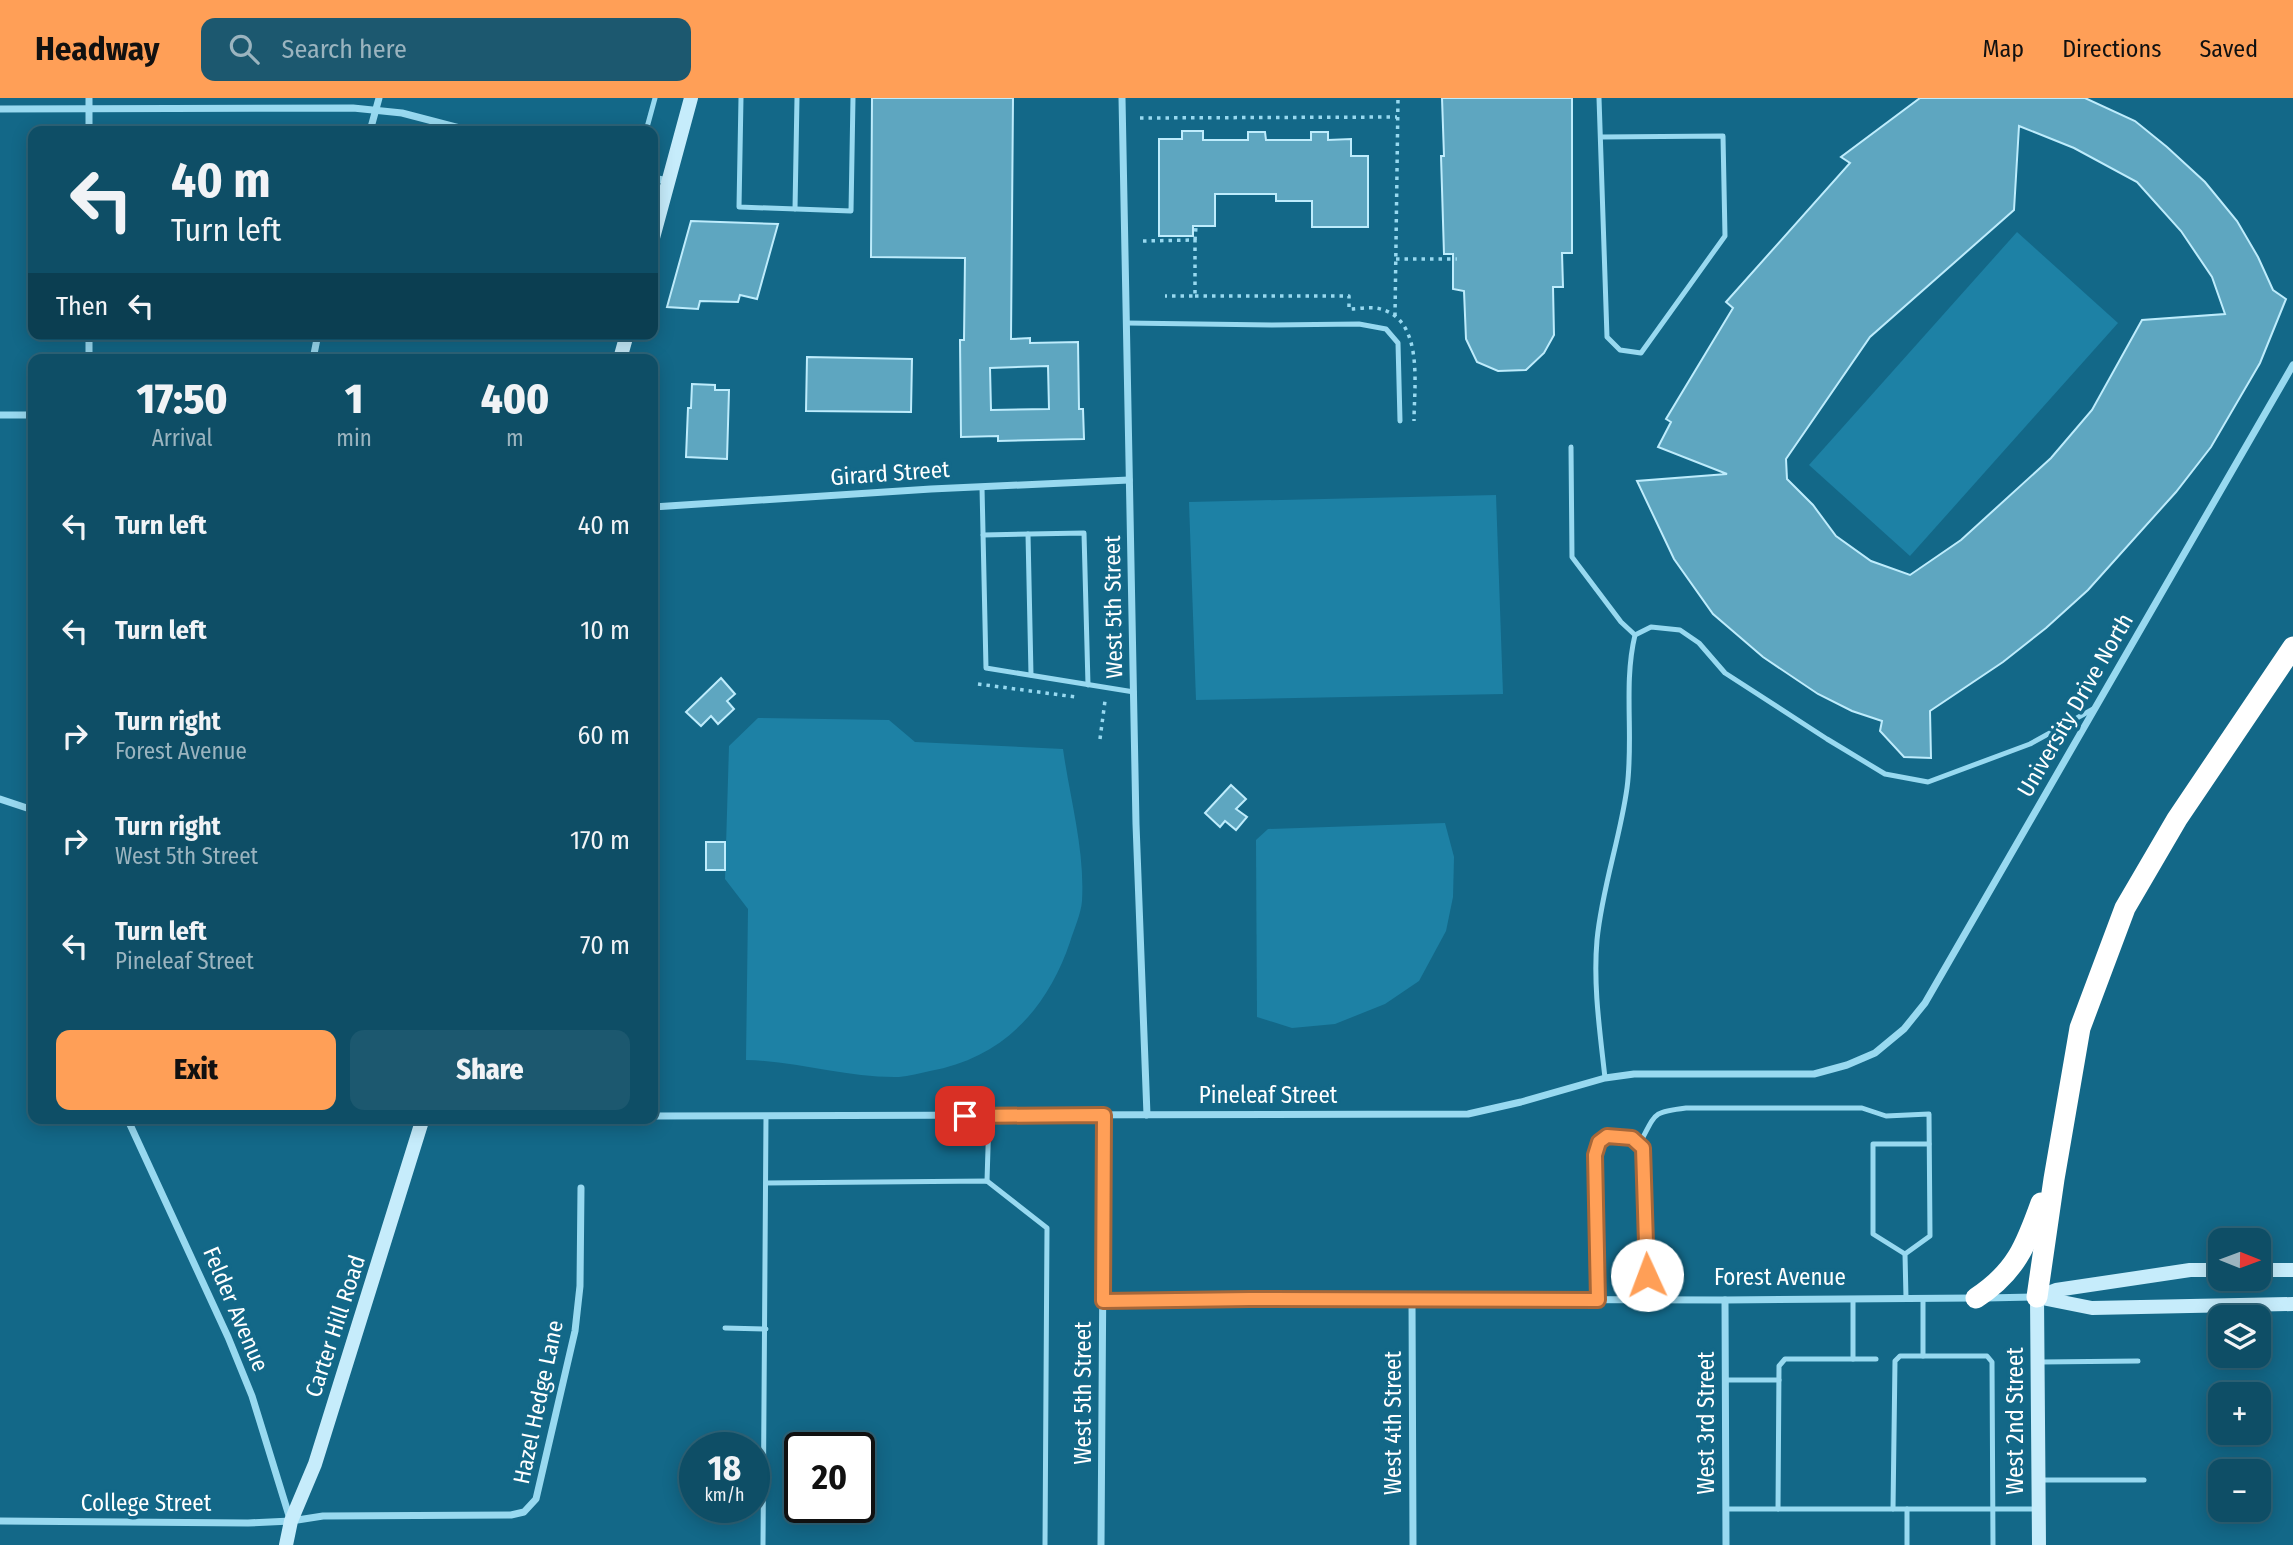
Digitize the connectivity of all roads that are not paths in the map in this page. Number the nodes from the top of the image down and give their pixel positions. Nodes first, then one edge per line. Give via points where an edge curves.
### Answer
1 (89, 98) edge
2 (379, 98) edge
3 (654, 98) edge
4 (691, 98) edge
5 (741, 98) edge
6 (797, 98) edge
7 (853, 98) edge
8 (1122, 98) edge
9 (1600, 98) edge
10 (89, 109) junction
11 (0, 110) edge
12 (376, 110) junction
13 (89, 126) edge
14 (371, 126) edge
15 (452, 126) edge
16 (647, 126) edge
17 (1601, 136) junction
18 (658, 179) edge
19 (668, 181) junction
20 (796, 209) junction
21 (658, 219) edge
22 (1126, 323) junction
23 (2293, 365) edge
24 (0, 415) edge
25 (28, 415) edge
26 (1400, 421) dead end
27 (1571, 447) dead end
28 (1129, 480) junction
29 (982, 486) junction
30 (658, 507) edge
31 (1028, 534) junction
32 (983, 536) junction
33 (1635, 635) junction
34 (2293, 646) edge
35 (1031, 675) junction
36 (1088, 685) junction
37 (1134, 692) junction
38 (2095, 708) junction
39 (0, 799) edge
40 (28, 808) edge
41 (1875, 1053) joint
42 (1605, 1078) junction
43 (1104, 1115) junction
44 (1146, 1115) junction
45 (658, 1116) edge
46 (766, 1116) junction
47 (989, 1116) junction
48 (130, 1124) edge
49 (421, 1124) edge
50 (1640, 1143) junction
51 (1929, 1144) junction
52 (2059, 1151) junction
53 (987, 1181) junction
54 (766, 1183) junction
55 (581, 1188) dead end
56 (1905, 1254) junction
57 (2208, 1270) edge
58 (2272, 1270) edge
59 (2293, 1270) edge
60 (2037, 1297) junction
61 (1906, 1298) junction
62 (1923, 1298) junction
63 (1976, 1298) junction
64 (1853, 1299) junction
65 (1412, 1300) junction
66 (1598, 1300) junction
67 (1648, 1300) junction
68 (1725, 1300) junction
69 (1103, 1301) junction
70 (2293, 1304) edge
71 (725, 1328) dead end
72 (766, 1329) junction
73 (1923, 1356) junction
74 (1853, 1359) junction
75 (1876, 1359) dead end
76 (2037, 1362) junction
77 (2137, 1362) dead end
78 (1725, 1380) junction
79 (1779, 1380) junction
80 (2038, 1480) junction
81 (2144, 1480) dead end
82 (1726, 1509) junction
83 (1778, 1509) junction
84 (1893, 1509) junction
85 (1907, 1509) junction
86 (1993, 1509) junction
87 (2039, 1509) junction
88 (0, 1521) edge
89 (291, 1521) junction
90 (286, 1545) edge
91 (764, 1545) edge
92 (1045, 1545) edge
93 (1101, 1545) edge
94 (1413, 1545) edge
95 (1726, 1545) edge
96 (1907, 1545) edge
97 (1993, 1545) edge
98 (2039, 1545) edge

1 - 10 street
2 - 12 street
3 - 16 lane
4 - 19 street
5 - 20 lane via 738,207
6 - 20 lane
7 - 20 lane via 850,211
8 - 22 street, West 5th Street
9 - 17 lane
10 - 11 street
10 - 12 street
10 - 13 street
12 - 14 street
12 - 15 street
17 - 17 lane via 1607,337 1620,350 1641,353 1725,236 1723,136
18 - 19 street
19 - 21 street
22 - 26 lane via 1359,324 1386,329 1398,343
22 - 28 street, West 5th Street
23 - 38 street, University Drive North
24 - 25 street
27 - 33 lane via 1573,557
28 - 29 street, Girard Street
28 - 37 street, West 5th Street
29 - 30 street, Girard Street
29 - 32 lane
31 - 32 lane
31 - 35 lane
31 - 36 lane via 1084,533
32 - 35 lane via 986,668
33 - 38 lane via 1651,627 1681,631 1699,643 1725,673 1826,740 1885,774 1928,782 2030,744
33 - 42 lane via 1629,657 1627,788 1605,882 1597,942 1597,1010
34 - 52 highway via 2177,819 2126,908 2080,1028
35 - 36 lane
36 - 37 lane
37 - 44 street, West 5th Street
38 - 41 street, University Drive North via 1922,1009
39 - 40 street
41 - 42 street, Pineleaf Street via 1814,1074
42 - 44 street, Pineleaf Street via 1468,1114
43 - 44 street, Pineleaf Street
43 - 47 street, Pineleaf Street
43 - 69 street, West 5th Street
45 - 46 street, Pineleaf Street
46 - 47 street, Pineleaf Street
46 - 54 lane
47 - 53 lane
48 - 89 street, Felder Avenue via 233,1349
49 - 89 street, Carter Hill Road via 315,1464
50 - 51 lane via 1662,1111 1862,1108 1886,1116 1929,1114
50 - 66 lane via 1607,1136 1599,1142 1595,1155
50 - 67 lane
51 - 56 lane via 1930,1236
51 - 56 lane via 1873,1144 1873,1234
52 - 60 highway
52 - 63 highway via 2028,1241 2011,1269
53 - 54 lane
53 - 92 lane via 1047,1228
54 - 72 lane
55 - 89 street, Hazel Hedge Lane via 575,1331 533,1504 511,1515 323,1516
56 - 61 lane
57 - 60 street, Forest Avenue via 2056,1290
58 - 59 street
60 - 63 street, Forest Avenue
60 - 70 street, Forest Avenue via 2092,1308
60 - 76 street, West 2nd Street
61 - 62 street, Forest Avenue
61 - 64 street, Forest Avenue
62 - 63 street, Forest Avenue
62 - 73 lane
64 - 68 street, Forest Avenue
64 - 74 lane
65 - 66 street, Forest Avenue
65 - 69 street, Forest Avenue
65 - 94 street, West 4th Street
66 - 67 street, Forest Avenue
67 - 68 street, Forest Avenue
68 - 78 street, West 3rd Street
69 - 93 street, West 5th Street
71 - 72 lane
72 - 91 lane
73 - 84 lane via 1900,1356 1895,1361
73 - 86 lane via 1986,1356 1992,1362
74 - 75 lane
74 - 79 lane via 1785,1359 1779,1366
76 - 77 lane
76 - 80 street, West 2nd Street
78 - 79 lane
78 - 82 street, West 3rd Street
79 - 83 lane
80 - 81 lane
80 - 87 street, West 2nd Street
82 - 83 lane
82 - 95 street, West 3rd Street
83 - 84 lane
84 - 85 lane
85 - 86 lane
85 - 96 lane
86 - 87 lane
86 - 97 lane
87 - 98 street, West 2nd Street
88 - 89 street, College Street
89 - 90 street, Carter Hill Road

